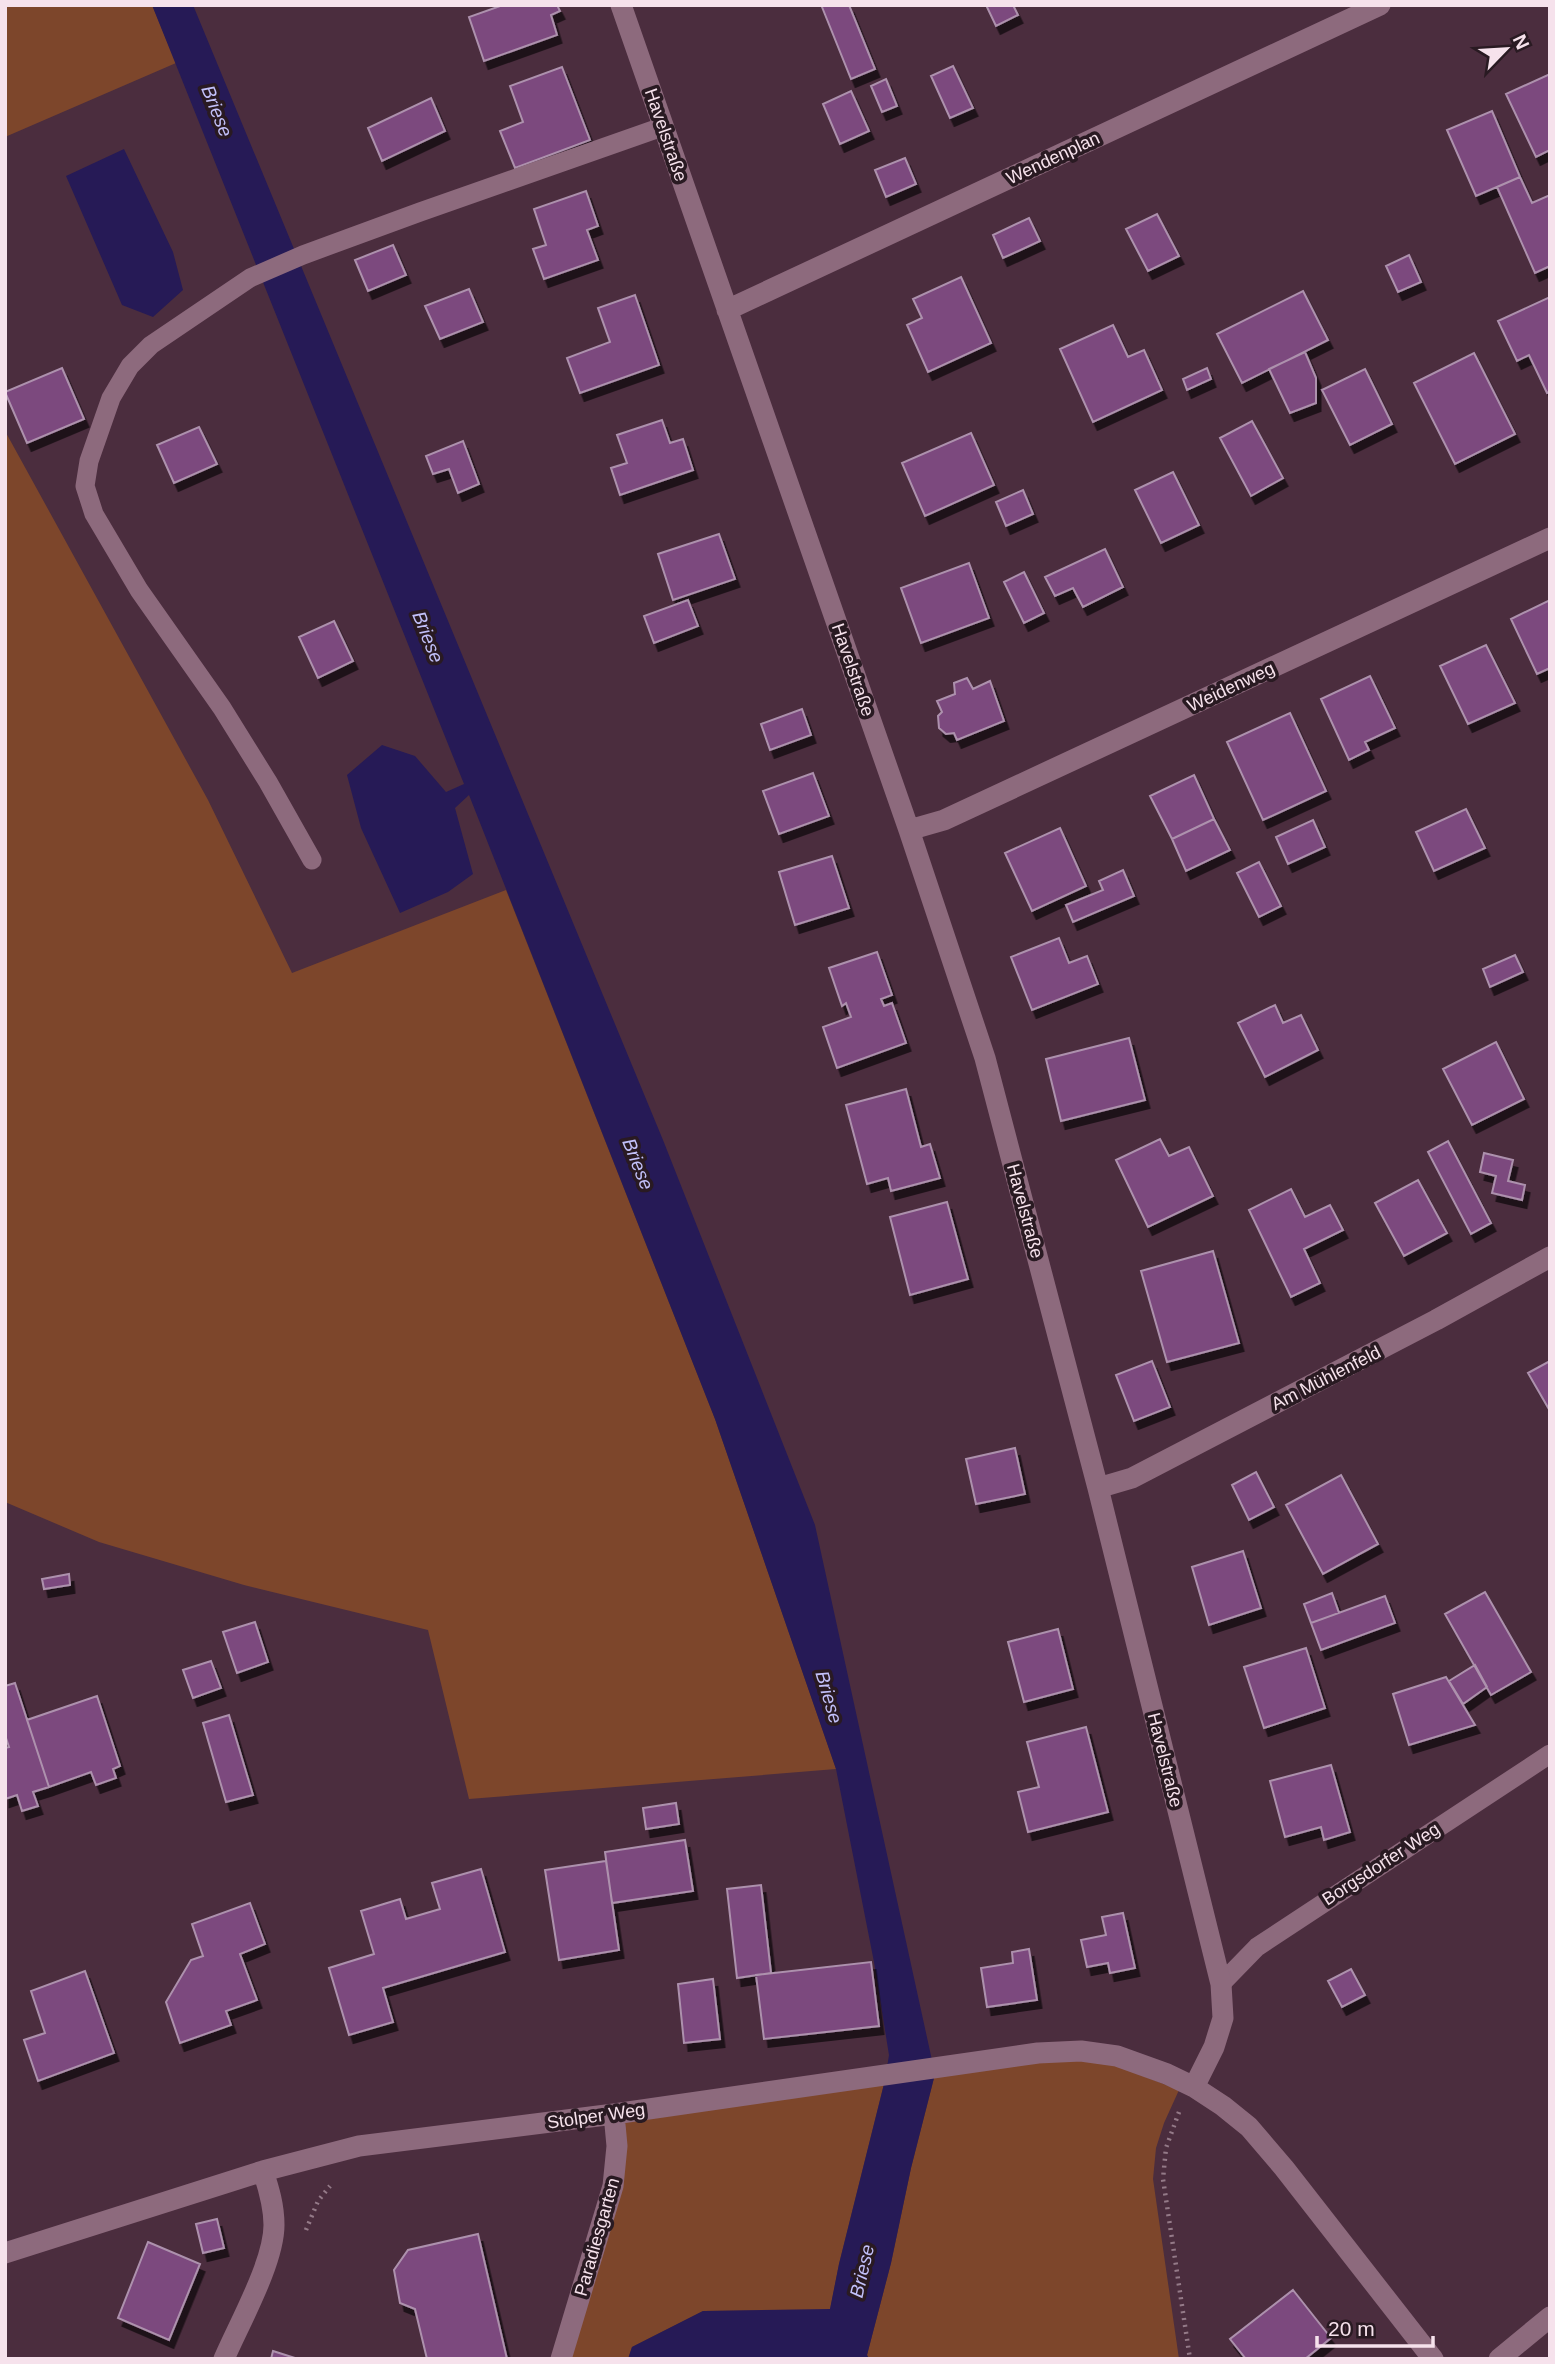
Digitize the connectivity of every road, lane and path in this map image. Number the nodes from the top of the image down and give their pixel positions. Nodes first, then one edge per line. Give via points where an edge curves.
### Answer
1 (621, 5) edge
2 (1380, 5) edge
3 (662, 127) junction
4 (727, 310) junction
5 (1550, 538) edge
6 (909, 830) junction
7 (312, 860) dead end
8 (1550, 1257) edge
9 (1098, 1488) junction
10 (1550, 1754) edge
11 (1221, 1984) junction
12 (1194, 2087) junction
13 (1172, 2105) dead end
14 (1181, 2109) junction
15 (614, 2114) junction
16 (1188, 2115) dead end
17 (263, 2171) junction
18 (337, 2182) dead end
19 (302, 2239) dead end
20 (5, 2253) edge
21 (1550, 2317) edge
22 (225, 2359) edge
23 (561, 2359) edge
24 (1190, 2359) edge
25 (1433, 2359) edge
26 (1499, 2359) edge

1 - 3 street, Havelstraße
2 - 4 street, Wendenplan
3 - 4 street, Havelstraße
3 - 7 lane via 250,278 151,345 130,366 111,398 85,486 94,514 139,590 222,708
4 - 6 street, Havelstraße
5 - 6 street, Weidenweg via 944,820
6 - 9 street, Havelstraße via 985,1058
8 - 9 street, Am Mühlenfeld via 1132,1478
9 - 11 street, Havelstraße
10 - 11 lane, Borgsdorfer Weg via 1257,1947
11 - 12 street, Havelstraße via 1223,2018
12 - 15 street, Stolper Weg via 1117,2056 1082,2051 1038,2053
12 - 25 street via 1249,2127
13 - 14 path
14 - 16 path
14 - 24 path via 1166,2148 1163,2179
15 - 17 street, Stolper Weg via 359,2146
15 - 23 street, Paradiesgarten via 613,2186
17 - 20 street, Stolper Weg
17 - 22 street via 272,2201 272,2250
18 - 19 path via 318,2201
21 - 26 street

